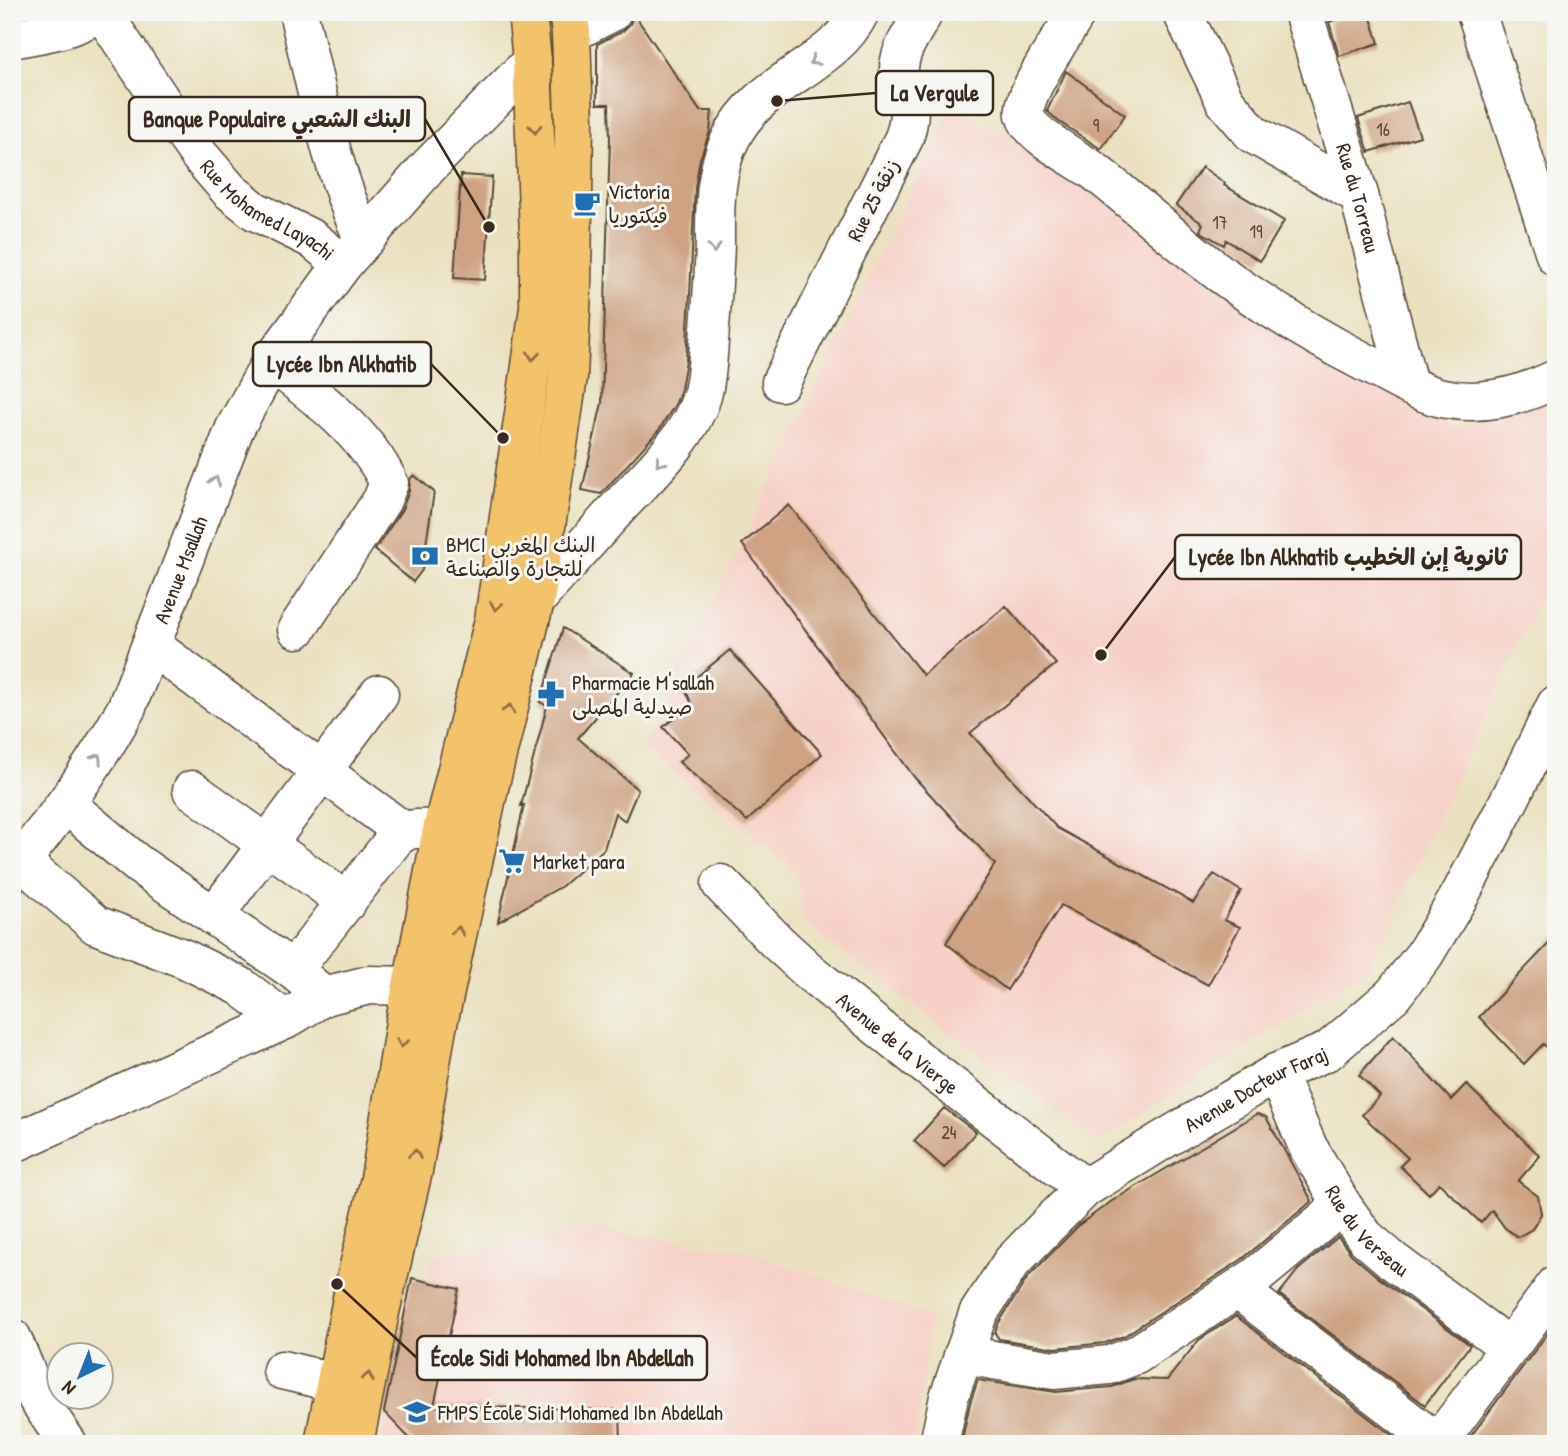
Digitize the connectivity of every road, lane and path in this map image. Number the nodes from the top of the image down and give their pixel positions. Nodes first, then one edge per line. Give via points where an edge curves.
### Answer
1 (100, 12) edge
2 (298, 12) edge
3 (527, 12) edge
4 (612, 12) edge
5 (860, 12) edge
6 (924, 12) edge
7 (1077, 12) edge
8 (1182, 12) edge
9 (1303, 12) edge
10 (1476, 12) edge
11 (569, 22) edge
12 (12, 39) edge
13 (532, 61) junction
14 (1359, 195) junction
15 (353, 252) junction
16 (1556, 257) edge
17 (271, 362) junction
18 (1556, 379) edge
19 (781, 382) dead end
20 (1408, 384) junction
21 (535, 600) junction
22 (298, 629) dead end
23 (152, 646) junction
24 (379, 694) dead end
25 (1551, 726) edge
26 (321, 770) junction
27 (192, 790) dead end
28 (66, 804) junction
29 (442, 830) junction
30 (403, 831) junction
31 (267, 844) junction
32 (17, 866) edge
33 (721, 884) dead end
34 (347, 902) junction
35 (214, 916) junction
36 (293, 971) junction
37 (412, 986) junction
38 (324, 996) junction
39 (285, 1020) junction
40 (1276, 1073) junction
41 (12, 1144) edge
42 (1086, 1188) junction
43 (1342, 1205) junction
44 (1556, 1285) edge
45 (1237, 1289) junction
46 (12, 1338) edge
47 (1509, 1347) junction
48 (962, 1355) junction
49 (282, 1370) dead end
50 (337, 1383) junction
51 (1438, 1443) edge
52 (68, 1444) edge
53 (324, 1444) edge
54 (354, 1444) edge
55 (939, 1444) edge

1 - 12 street via 68,27
1 - 15 street, Rue Mohamed Layachi via 199,155 230,191 256,211 312,239
2 - 15 street via 342,188
3 - 13 main road
4 - 11 street
5 -> 21 street via 835,45 767,93 736,128 716,188 708,363 698,406 670,451
6 - 19 street, Rue 25 زنقة via 898,69 908,101 904,138
7 - 20 street via 1029,93 1024,108 1028,121 1268,307
8 - 14 street via 1225,101 1253,134
9 - 14 street, Rue du Torreau
10 - 16 street
11 - 21 main road via 574,121 568,377
13 - 15 street, Avenue Msallah
13 -> 29 main road via 539,307 494,620
14 - 20 street, Rue du Torreau
15 - 17 street, Avenue Msallah
17 - 22 street via 332,411 382,468 389,483 383,500
23 -> 17 street, Avenue Msallah via 235,428
18 - 20 street via 1524,394 1472,401 1437,397
54 -> 21 main road via 413,1171 439,1019
23 - 26 street
28 -> 23 street, Avenue Msallah via 108,741
24 - 26 street
25 - 40 street, Avenue Docteur Faraj via 1417,965 1393,995 1328,1051
26 - 30 street
26 - 31 street
27 - 31 street
28 - 32 street, Avenue Msallah
28 - 35 street via 138,864
29 - 30 street
29 - 37 main road
30 - 34 street
31 - 34 street
31 - 35 street
32 - 39 street via 96,925 240,986
33 - 42 street, Avenue de la Vierge via 812,974
34 - 36 street
35 - 36 street
36 - 38 street
37 - 38 street via 369,985
37 -> 50 main road via 380,1179
38 - 39 street
39 - 41 street
40 - 42 street, Avenue Docteur Faraj
40 - 43 street, Rue du Verseau via 1308,1147
42 - 48 street, Avenue Docteur Faraj via 1011,1263 978,1314
43 - 45 street
43 - 47 street, Rue du Verseau via 1365,1237 1393,1261
44 - 47 street
45 - 48 street via 1136,1355 1110,1365 1054,1370
45 - 51 street
46 - 52 street via 37,1398
47 - 51 street
48 - 55 street, Avenue Docteur Faraj
49 - 50 street
50 - 53 main road

